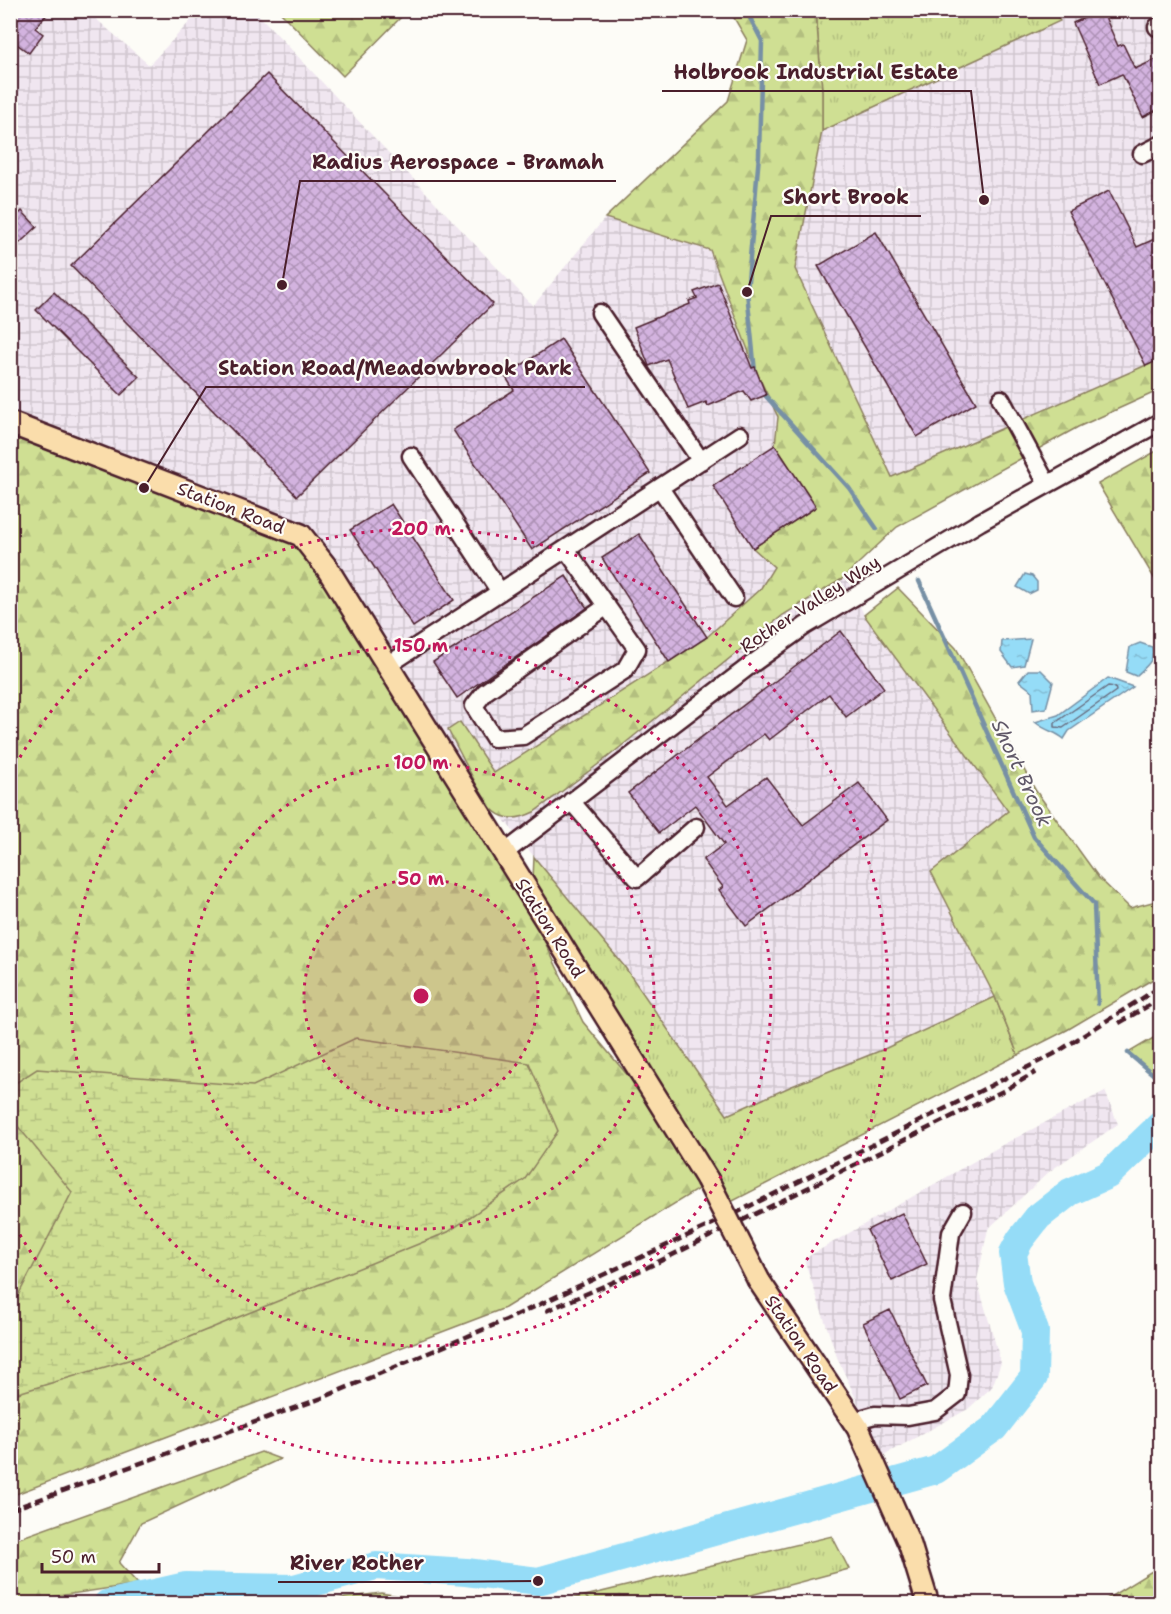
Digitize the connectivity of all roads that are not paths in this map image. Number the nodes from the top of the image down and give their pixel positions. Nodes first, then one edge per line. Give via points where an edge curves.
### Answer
1 (1161, 145) edge
2 (1143, 154) dead end
3 (600, 314) dead end
4 (1001, 399) dead end
5 (10, 423) edge
6 (1161, 423) edge
7 (740, 435) dead end
8 (411, 456) dead end
9 (701, 461) junction
10 (1047, 484) junction
11 (660, 488) junction
12 (566, 549) junction
13 (500, 592) junction
14 (734, 598) dead end
15 (607, 606) junction
16 (388, 665) junction
17 (571, 801) junction
18 (696, 827) dead end
19 (503, 854) junction
20 (963, 1212) dead end
21 (853, 1421) junction
22 (928, 1604) edge

1 - 2 street
3 - 9 street
4 - 10 street
5 - 16 main road, Station Road via 301,535 327,568
6 - 10 street, Rother Valley Way
7 - 9 street
8 - 13 street
9 - 11 street
10 - 17 street, Rother Valley Way via 806,626
11 - 12 street
11 - 14 street
12 - 13 street
12 - 15 street
13 - 16 street
15 - 15 street via 637,649 626,670 523,736 494,738 474,706 485,692
16 - 19 main road, Station Road
17 - 18 street via 637,878
17 - 19 street, Rother Valley Way
19 - 21 main road, Station Road, bridge via 696,1157 759,1281
20 - 21 street via 951,1233 942,1300 959,1375 957,1395 935,1411 908,1416 875,1415
21 - 22 main road, Station Road via 910,1545

